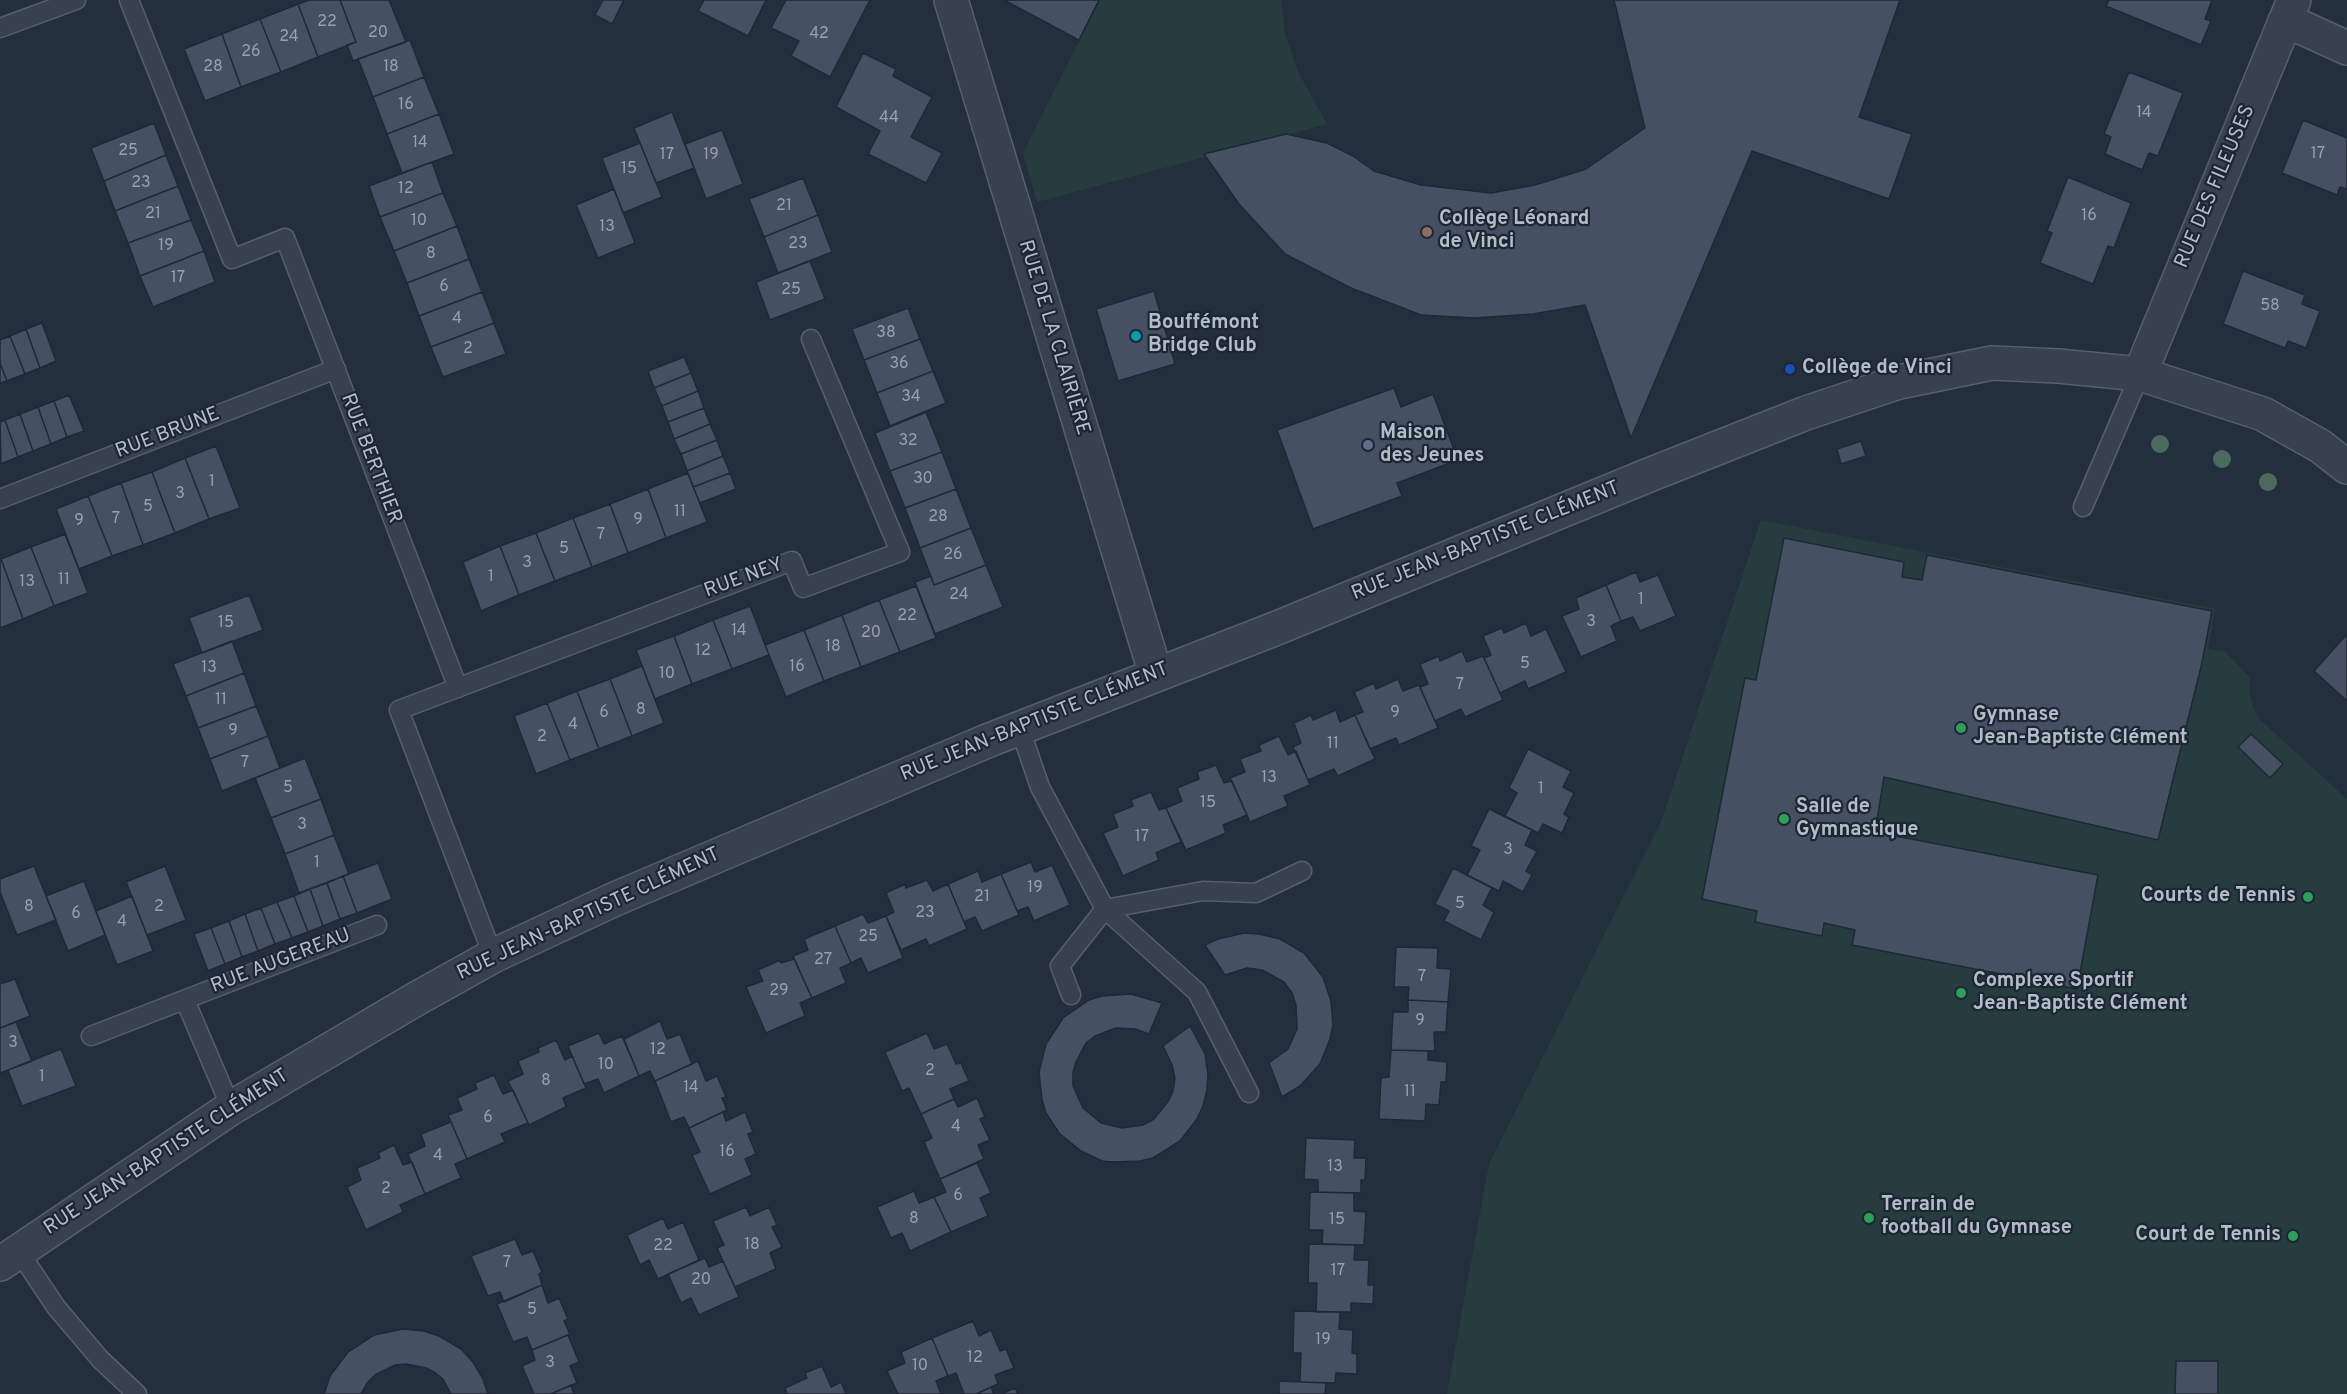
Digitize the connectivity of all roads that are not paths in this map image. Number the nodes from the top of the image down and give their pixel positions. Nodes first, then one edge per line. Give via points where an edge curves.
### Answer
1 (76, 0) edge
2 (129, 0) edge
3 (951, 0) edge
4 (2289, 12) edge
5 (0, 28) edge
6 (2347, 48) edge
7 (811, 339) dead end
8 (336, 369) junction
9 (2140, 374) junction
10 (2347, 467) edge
11 (0, 499) edge
12 (2083, 507) dead end
13 (1156, 675) junction
14 (458, 688) junction
15 (1020, 729) junction
16 (1302, 871) dead end
17 (1106, 909) junction
18 (377, 925) dead end
19 (493, 956) junction
20 (1071, 995) dead end
21 (184, 1000) junction
22 (91, 1036) dead end
23 (1248, 1093) dead end
24 (231, 1108) junction
25 (9, 1257) edge
26 (136, 1394) edge

1 - 5 lane
2 - 8 lane, RUE BERTHIER via 232,259 285,238
3 - 13 street, RUE DE LA CLAIRIÈRE
4 - 6 street via 2303,28
4 - 9 street, RUE DES FILEUSES
7 - 14 lane, RUE NEY via 900,552 803,588 792,561
8 - 11 lane, RUE BRUNE
8 - 14 lane, RUE BERTHIER
9 - 10 street, RUE JEAN-BAPTISTE CLÉMENT via 2263,414 2320,446
9 - 12 lane
9 - 13 street, RUE JEAN-BAPTISTE CLÉMENT via 1992,363 1899,382 1806,413
13 - 15 street, RUE JEAN-BAPTISTE CLÉMENT
14 - 19 lane via 399,710
15 - 17 lane via 1040,787
15 - 19 street, RUE JEAN-BAPTISTE CLÉMENT via 714,855
16 - 17 lane via 1256,893 1203,891
17 - 20 lane via 1060,966
17 - 23 lane via 1197,992
18 - 21 lane, RUE AUGEREAU
19 - 24 street, RUE JEAN-BAPTISTE CLÉMENT
21 - 22 lane, RUE AUGEREAU
21 - 24 lane, RUE AUGEREAU
24 - 25 street, RUE JEAN-BAPTISTE CLÉMENT
25 - 26 lane

